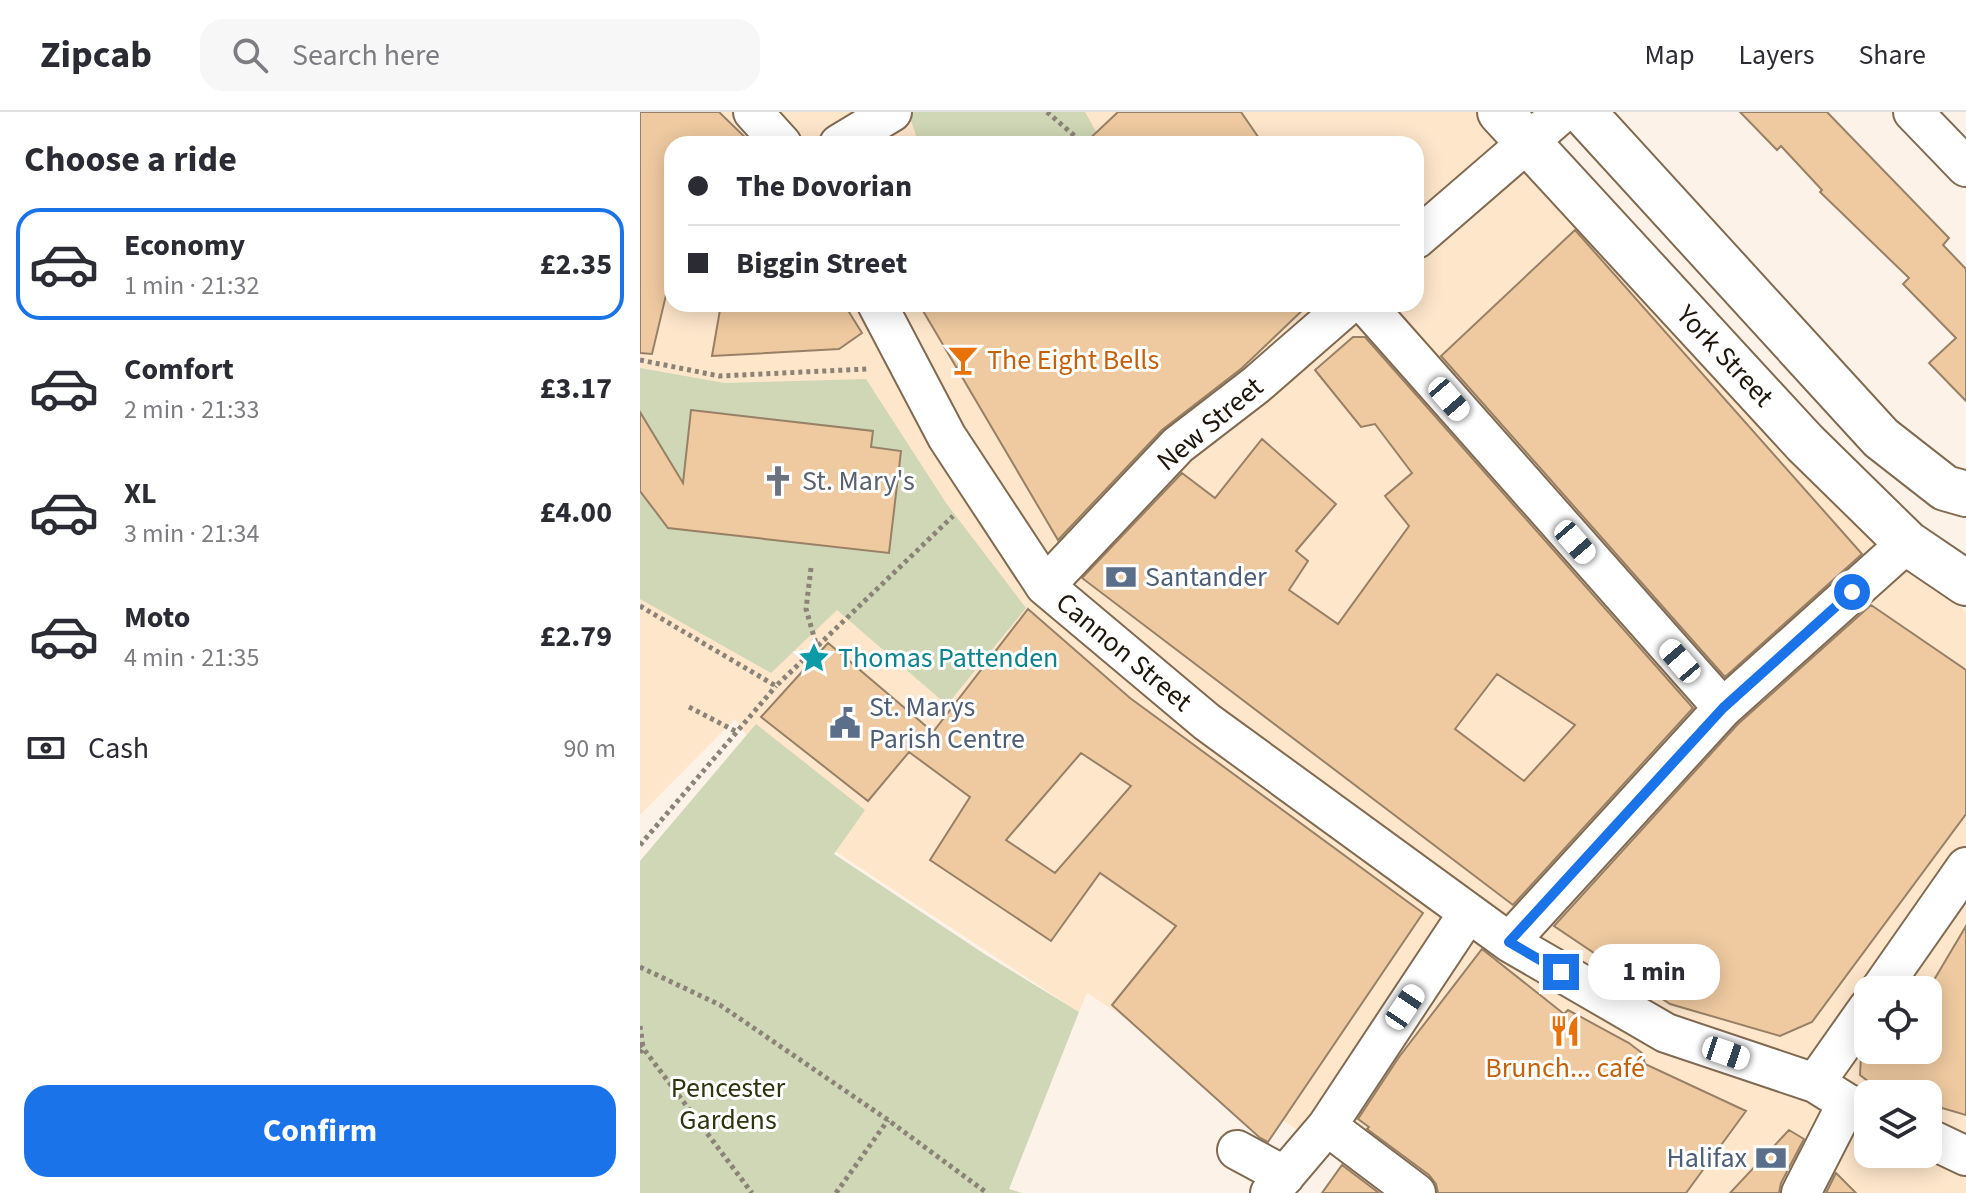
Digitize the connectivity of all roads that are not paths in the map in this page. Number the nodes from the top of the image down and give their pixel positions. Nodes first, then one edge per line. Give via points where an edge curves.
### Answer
1 (753, 112) edge
2 (1563, 112) edge
3 (1583, 112) edge
4 (1913, 112) edge
5 (882, 118) edge
6 (1513, 127) edge
7 (775, 136) edge
8 (852, 136) edge
9 (1966, 167) edge
10 (1424, 230) edge
11 (881, 312) edge
12 (1340, 312) edge
13 (1372, 312) edge
14 (1966, 494) edge
15 (1907, 543) junction
16 (1966, 583) edge
17 (1045, 586) junction
18 (1723, 708) junction
19 (1966, 867) edge
20 (1468, 913) junction
21 (1509, 942) junction
22 (1890, 976) edge
23 (1854, 1060) edge
24 (1843, 1100) edge
25 (1327, 1126) junction
26 (1942, 1145) edge
27 (1237, 1150) dead end
28 (1966, 1156) edge
29 (1278, 1184) edge
30 (1416, 1193) edge
31 (1801, 1193) edge

1 - 7 street
2 - 6 street
3 - 14 main road, York Street via 1881,438 1945,488
4 - 9 street
5 - 8 street
6 - 10 street
6 - 15 main road, York Street via 1805,443
11 - 17 street, Cannon Street via 947,437
12 - 17 street, New Street via 1178,445
13 - 18 street
15 - 16 main road, York Street
15 - 18 street
17 - 20 street, Cannon Street via 1207,722
18 - 21 street
19 - 22 street
20 - 21 street, Cannon Street
20 - 25 street
21 - 24 street, Cannon Street via 1666,1033
23 - 24 street
24 - 31 street
25 - 29 street
25 - 30 street
26 - 28 street
27 - 29 street

